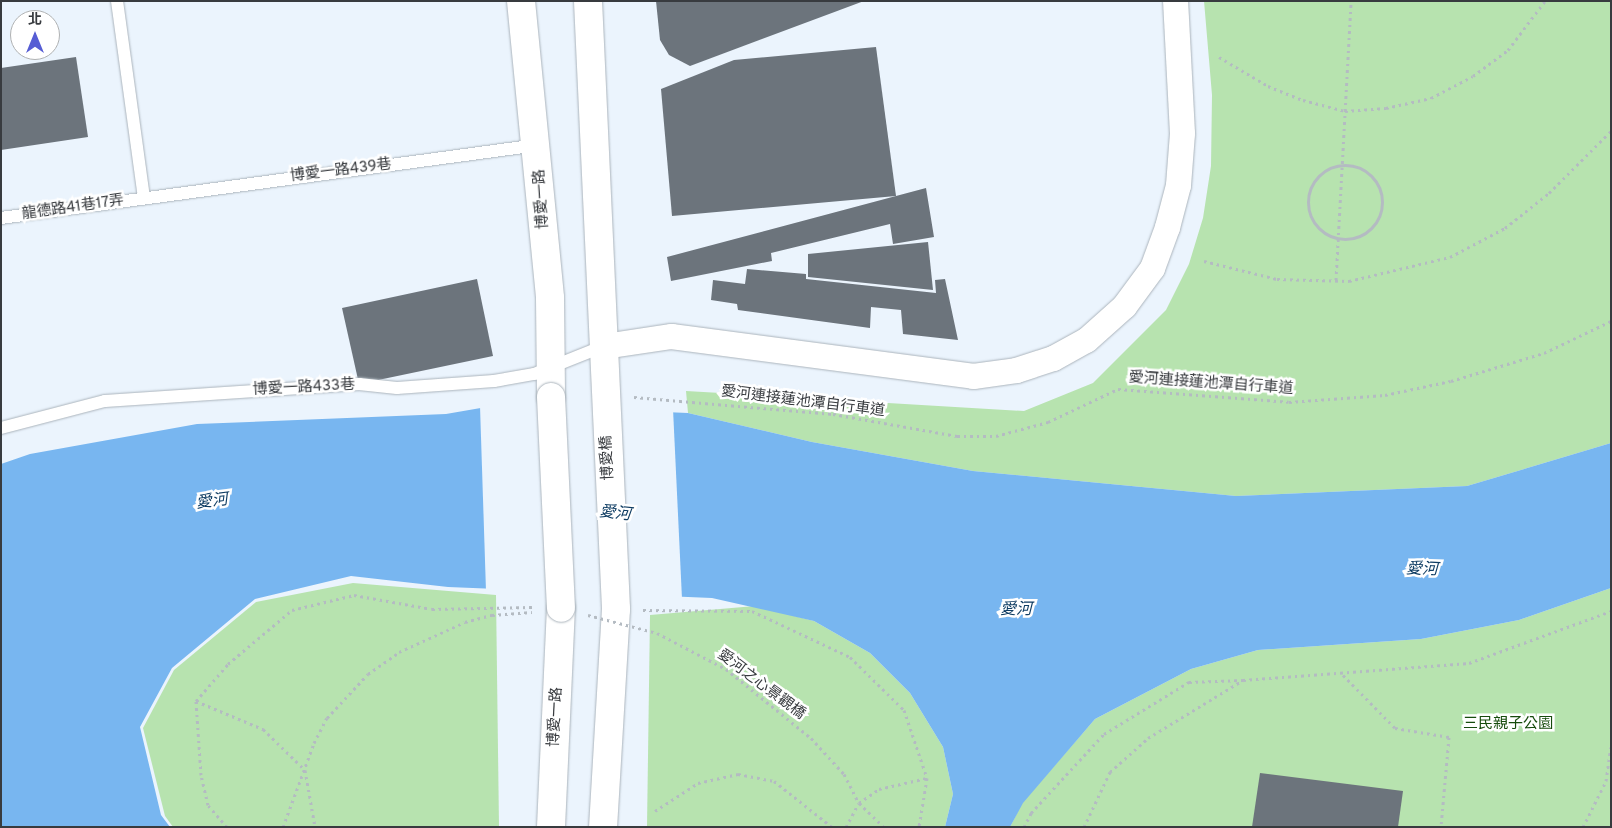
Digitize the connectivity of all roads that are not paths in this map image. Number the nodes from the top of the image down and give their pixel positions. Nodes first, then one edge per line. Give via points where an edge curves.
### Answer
1 (117, 1) edge
2 (521, 1) edge
3 (588, 1) edge
4 (1175, 1) edge
5 (538, 146) junction
6 (144, 197) junction
7 (1, 218) edge
8 (604, 346) junction
9 (551, 369) junction
10 (1, 428) edge
11 (551, 827) edge
12 (602, 827) edge

1 - 6 lane
2 - 5 main road, 博愛一路
3 - 8 main road
4 - 8 street via 1182,133 1178,185 1167,227 1152,268 1124,306 1086,340 1053,358 1016,370 973,376 679,336
5 - 6 lane, 博愛一路439巷
5 - 9 main road, 博愛一路 via 550,298
6 - 7 lane, 龍德路41巷17弄
8 - 9 lane, 博愛一路433巷
8 - 12 main road, 博愛橋 via 616,609
9 - 10 lane, 博愛一路433巷 via 494,381 397,388 359,384 105,401
9 - 11 main road, 博愛一路, bridge via 559,611

